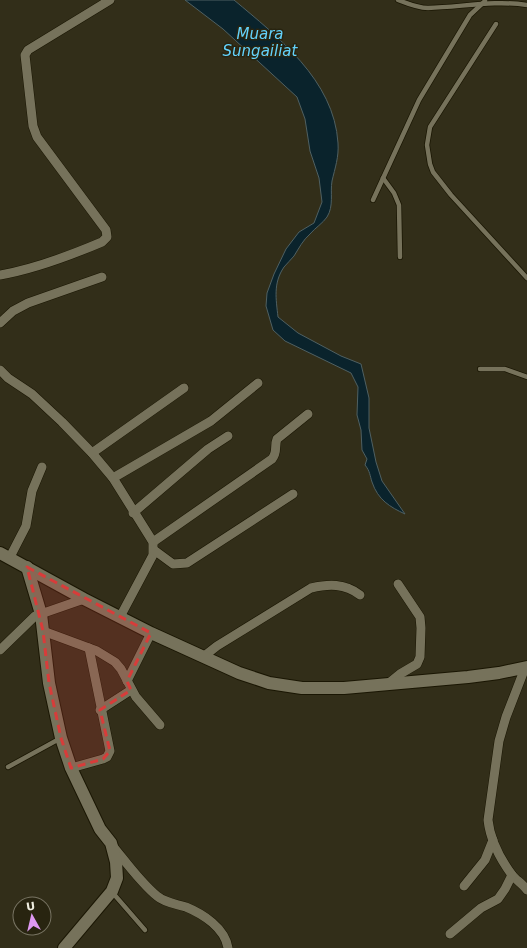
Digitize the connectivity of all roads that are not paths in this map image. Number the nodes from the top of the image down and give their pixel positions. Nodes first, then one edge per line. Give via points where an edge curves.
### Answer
1 (110, 0) edge
2 (398, 0) edge
3 (484, 1) edge
4 (527, 5) edge
5 (496, 24) dead end
6 (383, 178) junction
7 (373, 200) dead end
8 (400, 257) dead end
9 (0, 275) edge
10 (102, 277) dead end
11 (527, 278) edge
12 (0, 323) edge
13 (480, 369) dead end
14 (0, 370) edge
15 (527, 378) edge
16 (258, 383) dead end
17 (184, 388) dead end
18 (308, 414) dead end
19 (228, 436) dead end
20 (92, 454) junction
21 (42, 467) dead end
22 (113, 478) junction
23 (293, 494) dead end
24 (133, 513) junction
25 (154, 546) junction
26 (5, 555) edge
27 (27, 567) junction
28 (398, 584) dead end
29 (360, 595) dead end
30 (84, 599) junction
31 (41, 614) junction
32 (120, 617) junction
33 (43, 631) junction
34 (151, 633) junction
35 (89, 648) junction
36 (0, 650) edge
37 (203, 657) junction
38 (526, 667) edge
39 (127, 680) junction
40 (389, 683) junction
41 (131, 690) junction
42 (100, 710) junction
43 (160, 725) dead end
44 (61, 738) junction
45 (8, 767) dead end
46 (71, 768) junction
47 (493, 840) junction
48 (111, 843) junction
49 (512, 875) junction
50 (464, 886) dead end
51 (527, 890) edge
52 (112, 891) junction
53 (145, 930) dead end
54 (450, 934) dead end
55 (64, 948) edge
56 (228, 948) edge

1 - 9 street via 28,50 25,56 33,126 37,137 106,230 107,237 102,242 59,259
2 - 3 lane via 428,8
3 - 4 lane via 515,1
3 - 6 lane via 470,15 419,100
5 - 11 lane via 430,127 428,154 433,172 451,195
6 - 7 lane
6 - 8 lane via 399,205
10 - 12 street via 28,302
13 - 15 lane via 505,369
14 - 20 street via 32,394
16 - 22 street via 210,420
17 - 20 street
18 - 25 street via 277,439 276,453 272,459
19 - 24 street via 208,449
20 - 22 street
21 - 26 street via 32,491 26,526
22 - 24 street
23 - 25 street via 188,563 173,564
24 - 25 street
25 - 32 street
26 - 27 main road
27 - 30 main road
27 - 31 main road
28 - 40 street via 420,616 420,657 416,664
29 - 37 street via 345,586 311,588
30 - 31 street
30 - 32 main road
31 - 33 main road
31 - 36 street via 28,622
32 - 34 main road
33 - 35 street
33 - 44 main road via 49,683
34 - 37 main road
34 - 39 street
35 - 39 street via 115,662
35 - 42 street
37 - 40 main road via 239,673 288,687 323,689
38 - 40 main road via 468,677
38 - 47 street via 499,741 488,814 489,830
39 - 41 street
41 - 42 street
41 - 43 street
42 - 46 street via 109,754 103,759
44 - 45 lane
44 - 46 main road
46 - 48 main road via 100,829
47 - 49 street
47 - 50 street via 485,860
48 - 52 main road via 117,878
48 - 56 street via 158,898 187,907 208,920 226,938
49 - 51 street
49 - 54 street via 498,899 481,908
52 - 53 lane
52 - 55 main road

